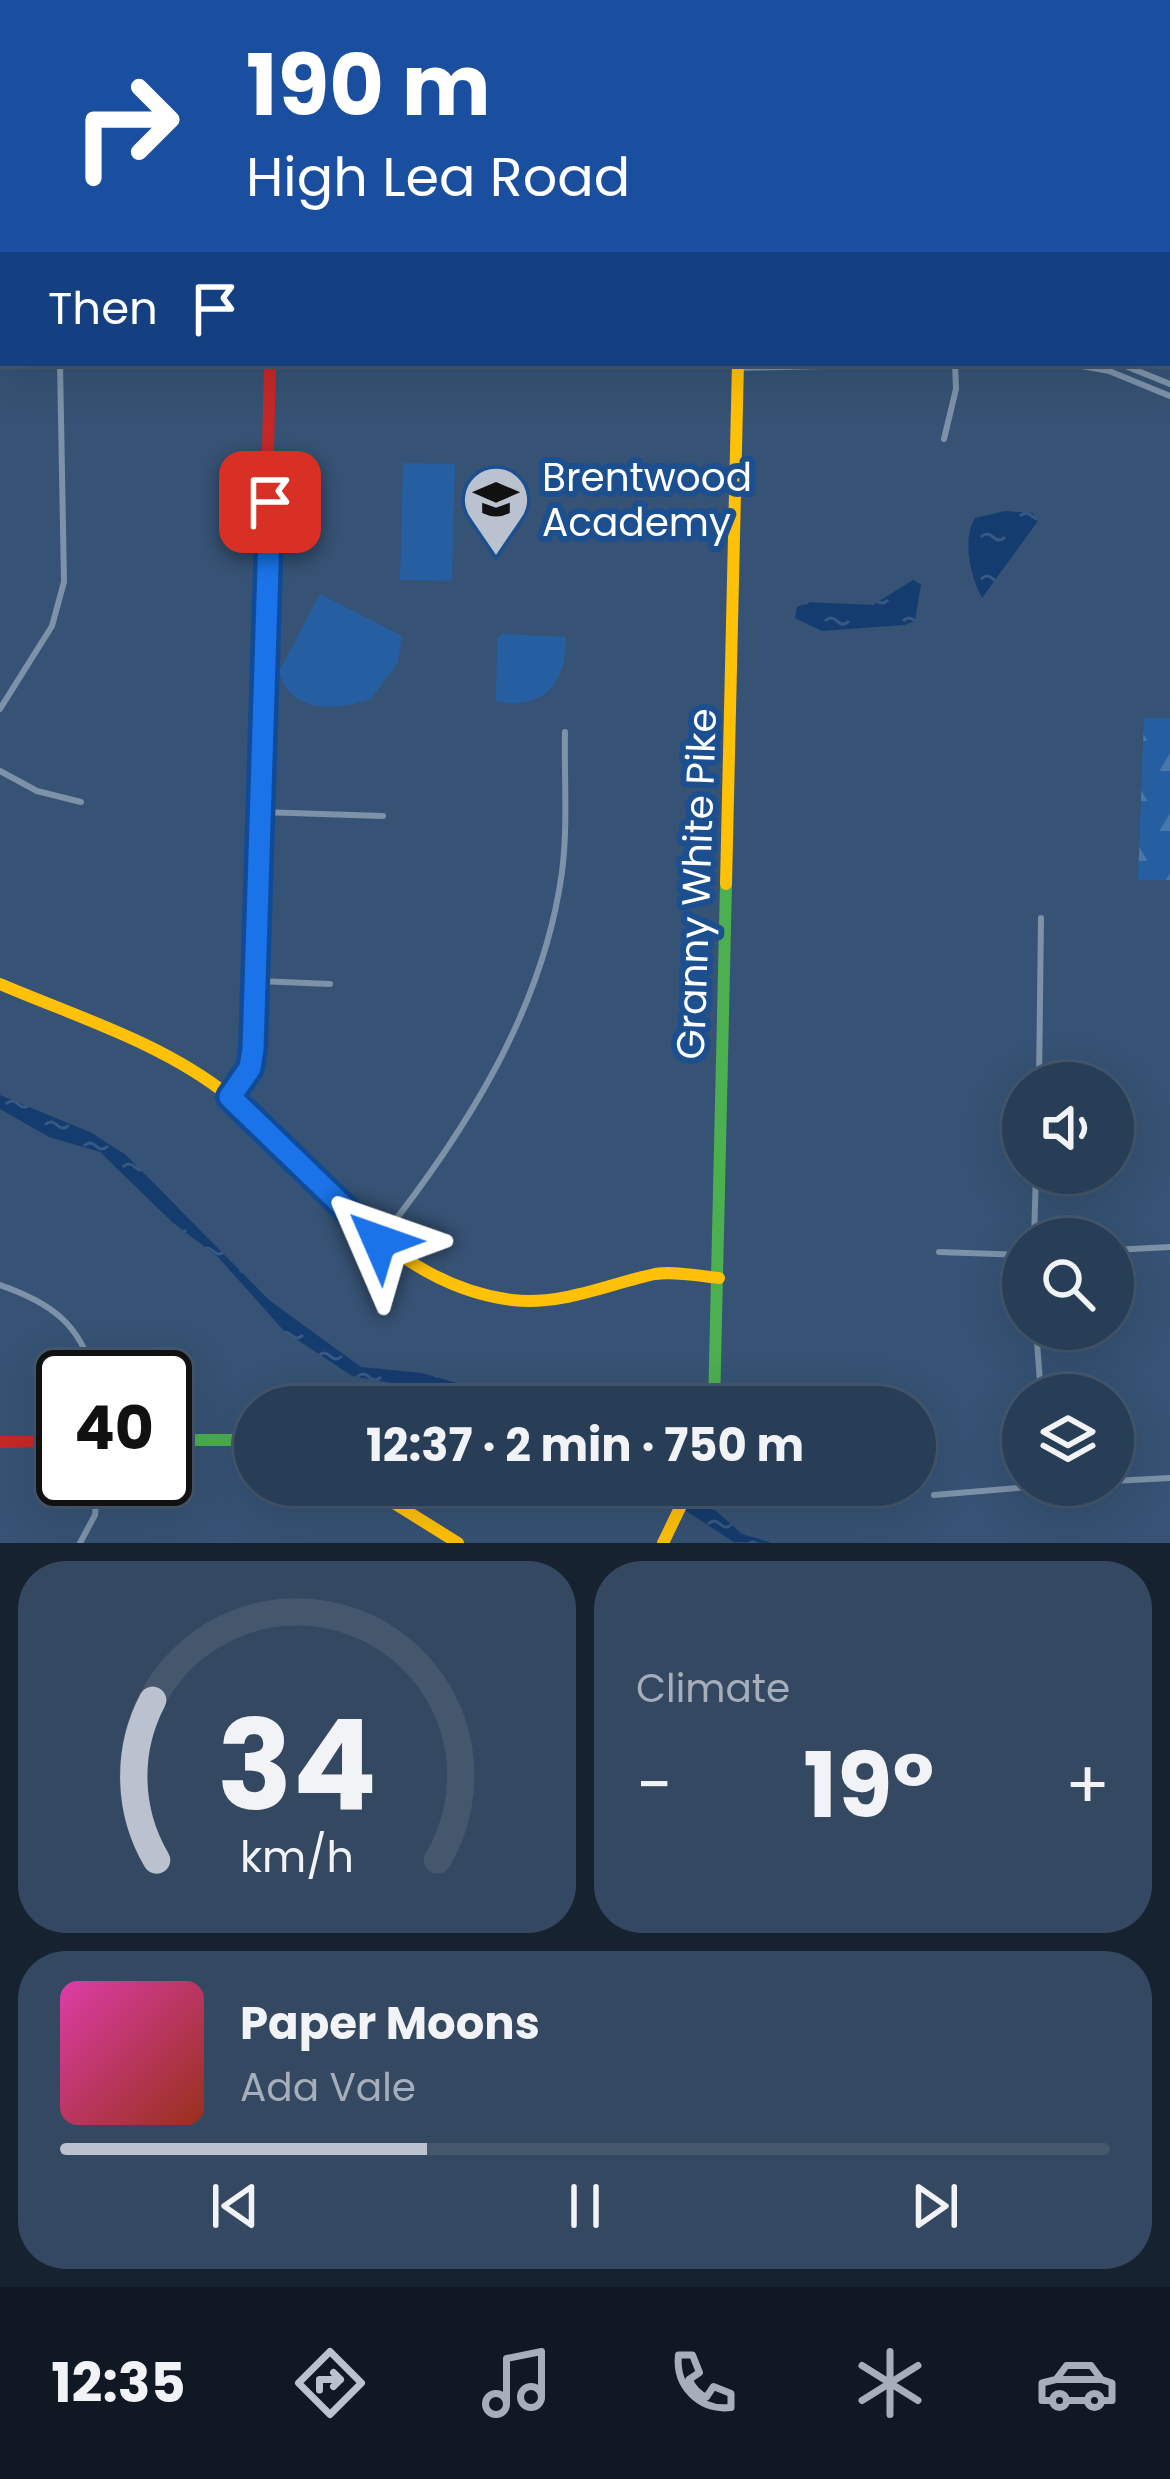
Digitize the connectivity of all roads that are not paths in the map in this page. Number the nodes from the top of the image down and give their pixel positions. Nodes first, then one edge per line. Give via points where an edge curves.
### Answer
1 (60, 366) edge
2 (270, 366) edge
3 (739, 366) edge
4 (956, 366) edge
5 (1100, 366) edge
6 (1125, 366) edge
7 (1170, 384) edge
8 (1170, 396) edge
9 (944, 439) dead end
10 (0, 709) edge
11 (565, 732) dead end
12 (0, 771) edge
13 (81, 802) dead end
14 (260, 812) junction
15 (383, 816) dead end
16 (1041, 918) dead end
17 (254, 981) junction
18 (0, 984) edge
19 (330, 984) dead end
20 (1039, 1062) edge
21 (230, 1097) junction
22 (379, 1241) junction
23 (1170, 1247) edge
24 (1134, 1249) edge
25 (939, 1252) dead end
26 (1002, 1254) edge
27 (719, 1278) junction
28 (0, 1285) edge
29 (83, 1350) edge
30 (715, 1386) edge
31 (192, 1440) edge
32 (234, 1440) edge
33 (36, 1441) edge
34 (0, 1442) edge
35 (1170, 1478) edge
36 (1134, 1480) edge
37 (1002, 1489) edge
38 (936, 1495) edge
39 (96, 1506) edge
40 (394, 1506) edge
41 (680, 1506) edge
42 (436, 1537) edge
43 (80, 1543) edge
44 (458, 1543) edge
45 (664, 1543) edge

1 - 10 street via 64,582 52,626
2 - 14 street
3 - 27 street, Granny White Pike
4 - 9 street
5 - 8 street
6 - 7 street
11 - 22 street via 563,864 542,962 470,1120
12 - 13 street
14 - 15 street
14 - 17 street
16 - 20 street
17 - 19 street
17 - 21 street via 250,1068
18 - 21 street via 176,1060
21 - 22 street
22 - 27 street via 450,1285 514,1300 563,1298 661,1273
23 - 24 street
25 - 26 street
27 - 30 street, Granny White Pike
28 - 29 street via 53,1306
31 - 32 street
33 - 34 street
35 - 36 street
37 - 38 street
39 - 43 street
40 - 42 street
41 - 45 street
42 - 44 street

